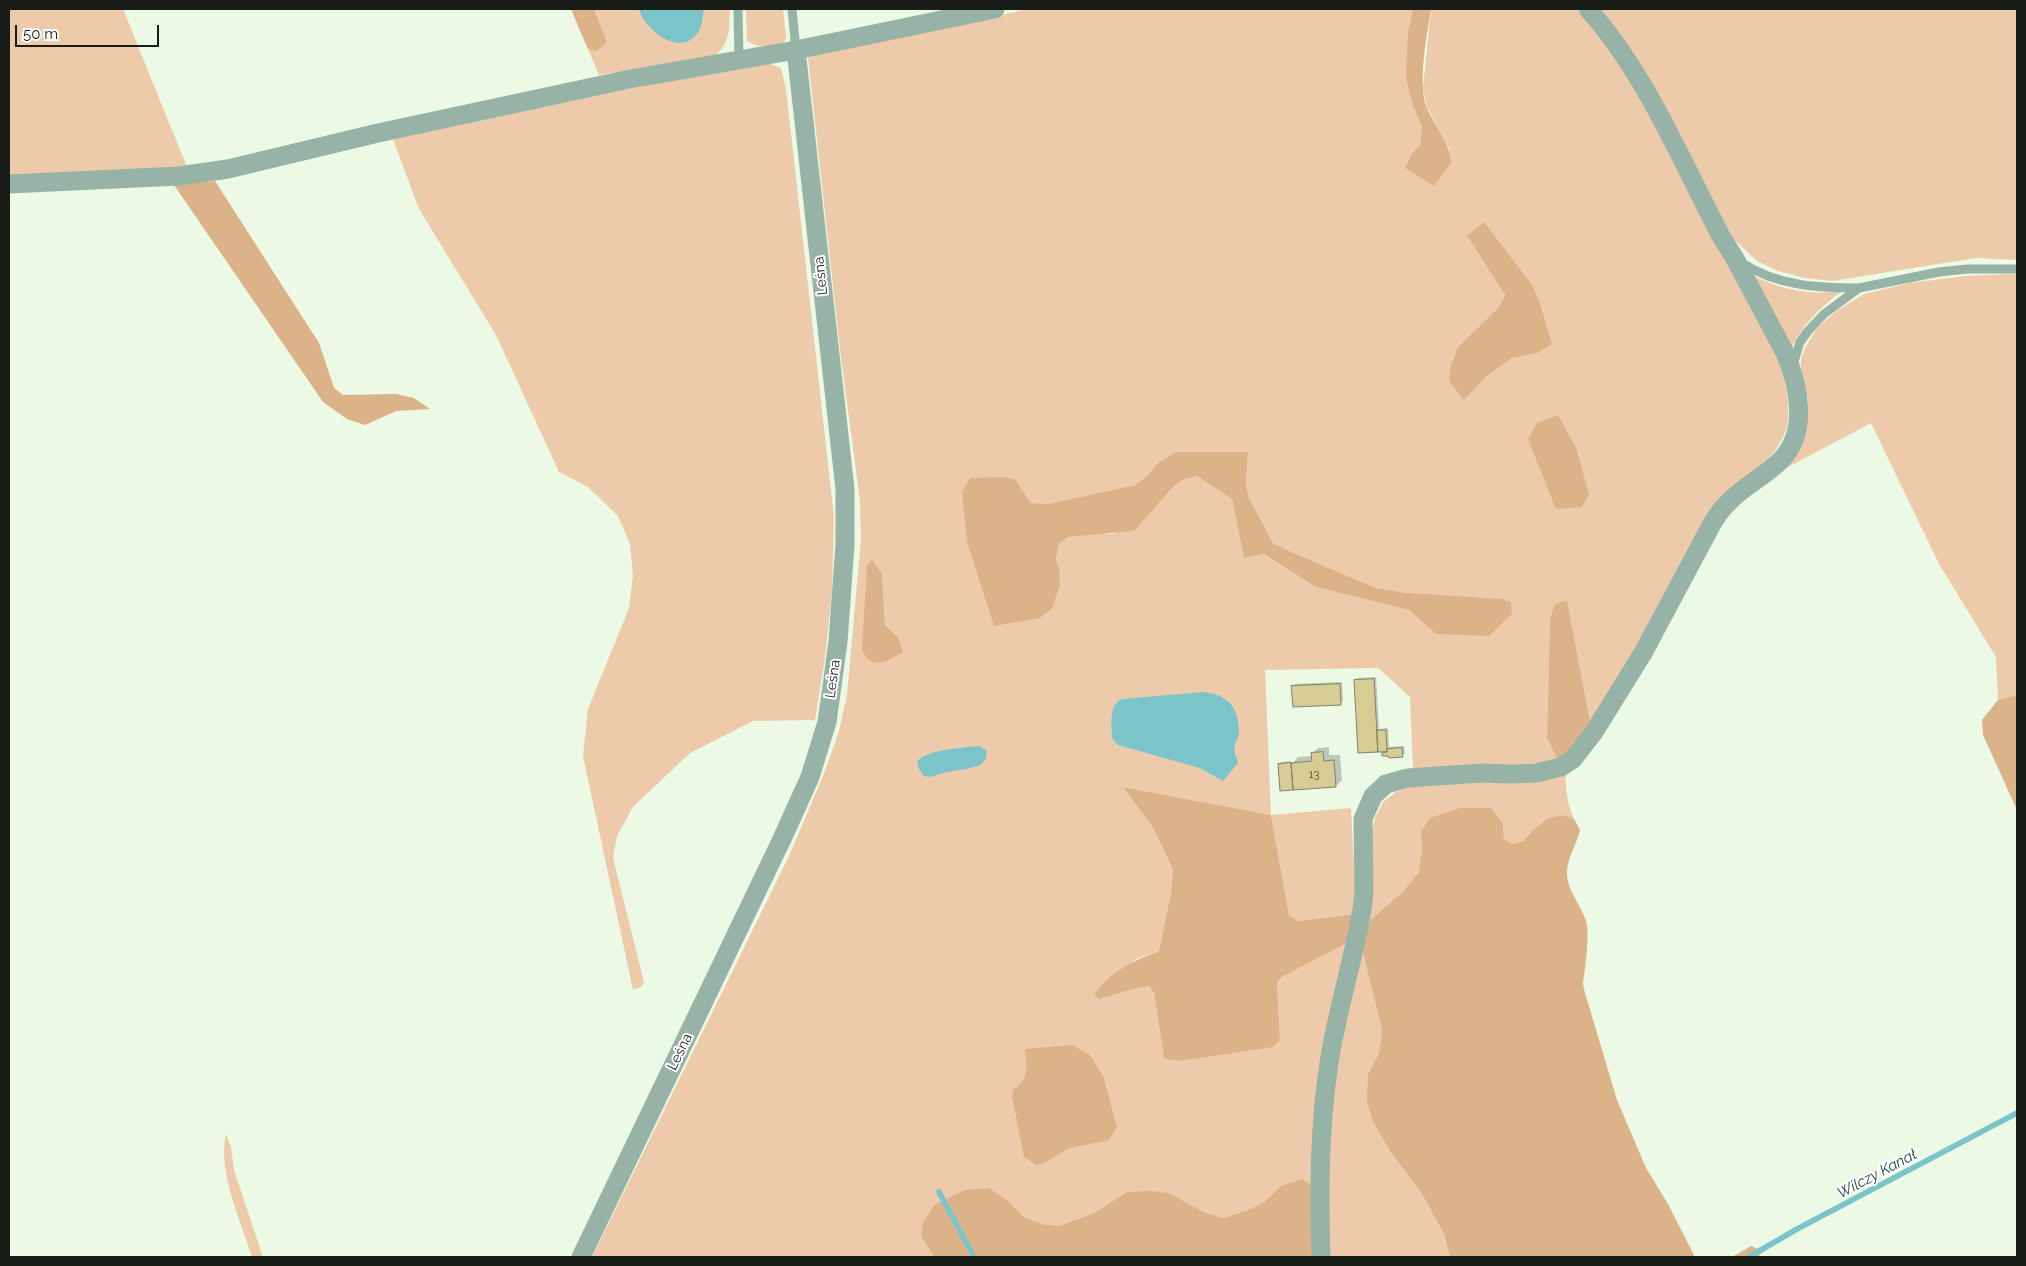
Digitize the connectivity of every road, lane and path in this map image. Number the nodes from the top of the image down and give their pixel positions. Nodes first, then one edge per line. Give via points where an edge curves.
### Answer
1 (738, 9) edge
2 (792, 9) edge
3 (996, 9) edge
4 (1588, 9) edge
5 (796, 50) junction
6 (739, 59) junction
7 (9, 184) edge
8 (1734, 257) junction
9 (2017, 269) edge
10 (1859, 288) junction
11 (1791, 368) junction
12 (581, 1257) edge
13 (1320, 1257) edge

1 - 6 lane
2 - 5 lane
3 - 5 street
4 - 8 street via 1605,28 1646,91
5 - 6 street
5 - 12 street, Leśna via 845,489 839,632 827,722 810,777 782,839
6 - 7 street via 378,133 228,169 179,176
8 - 10 lane via 1749,268 1781,281 1830,288
8 - 11 street
9 - 10 lane via 1939,272
10 - 11 lane via 1830,308 1808,331 1800,342
11 - 13 street via 1800,414 1791,446 1781,460 1727,504 1713,522 1643,653 1594,732 1573,759 1561,767 1536,773 1408,778 1386,784 1373,796 1363,819 1362,910 1329,1062 1322,1117

